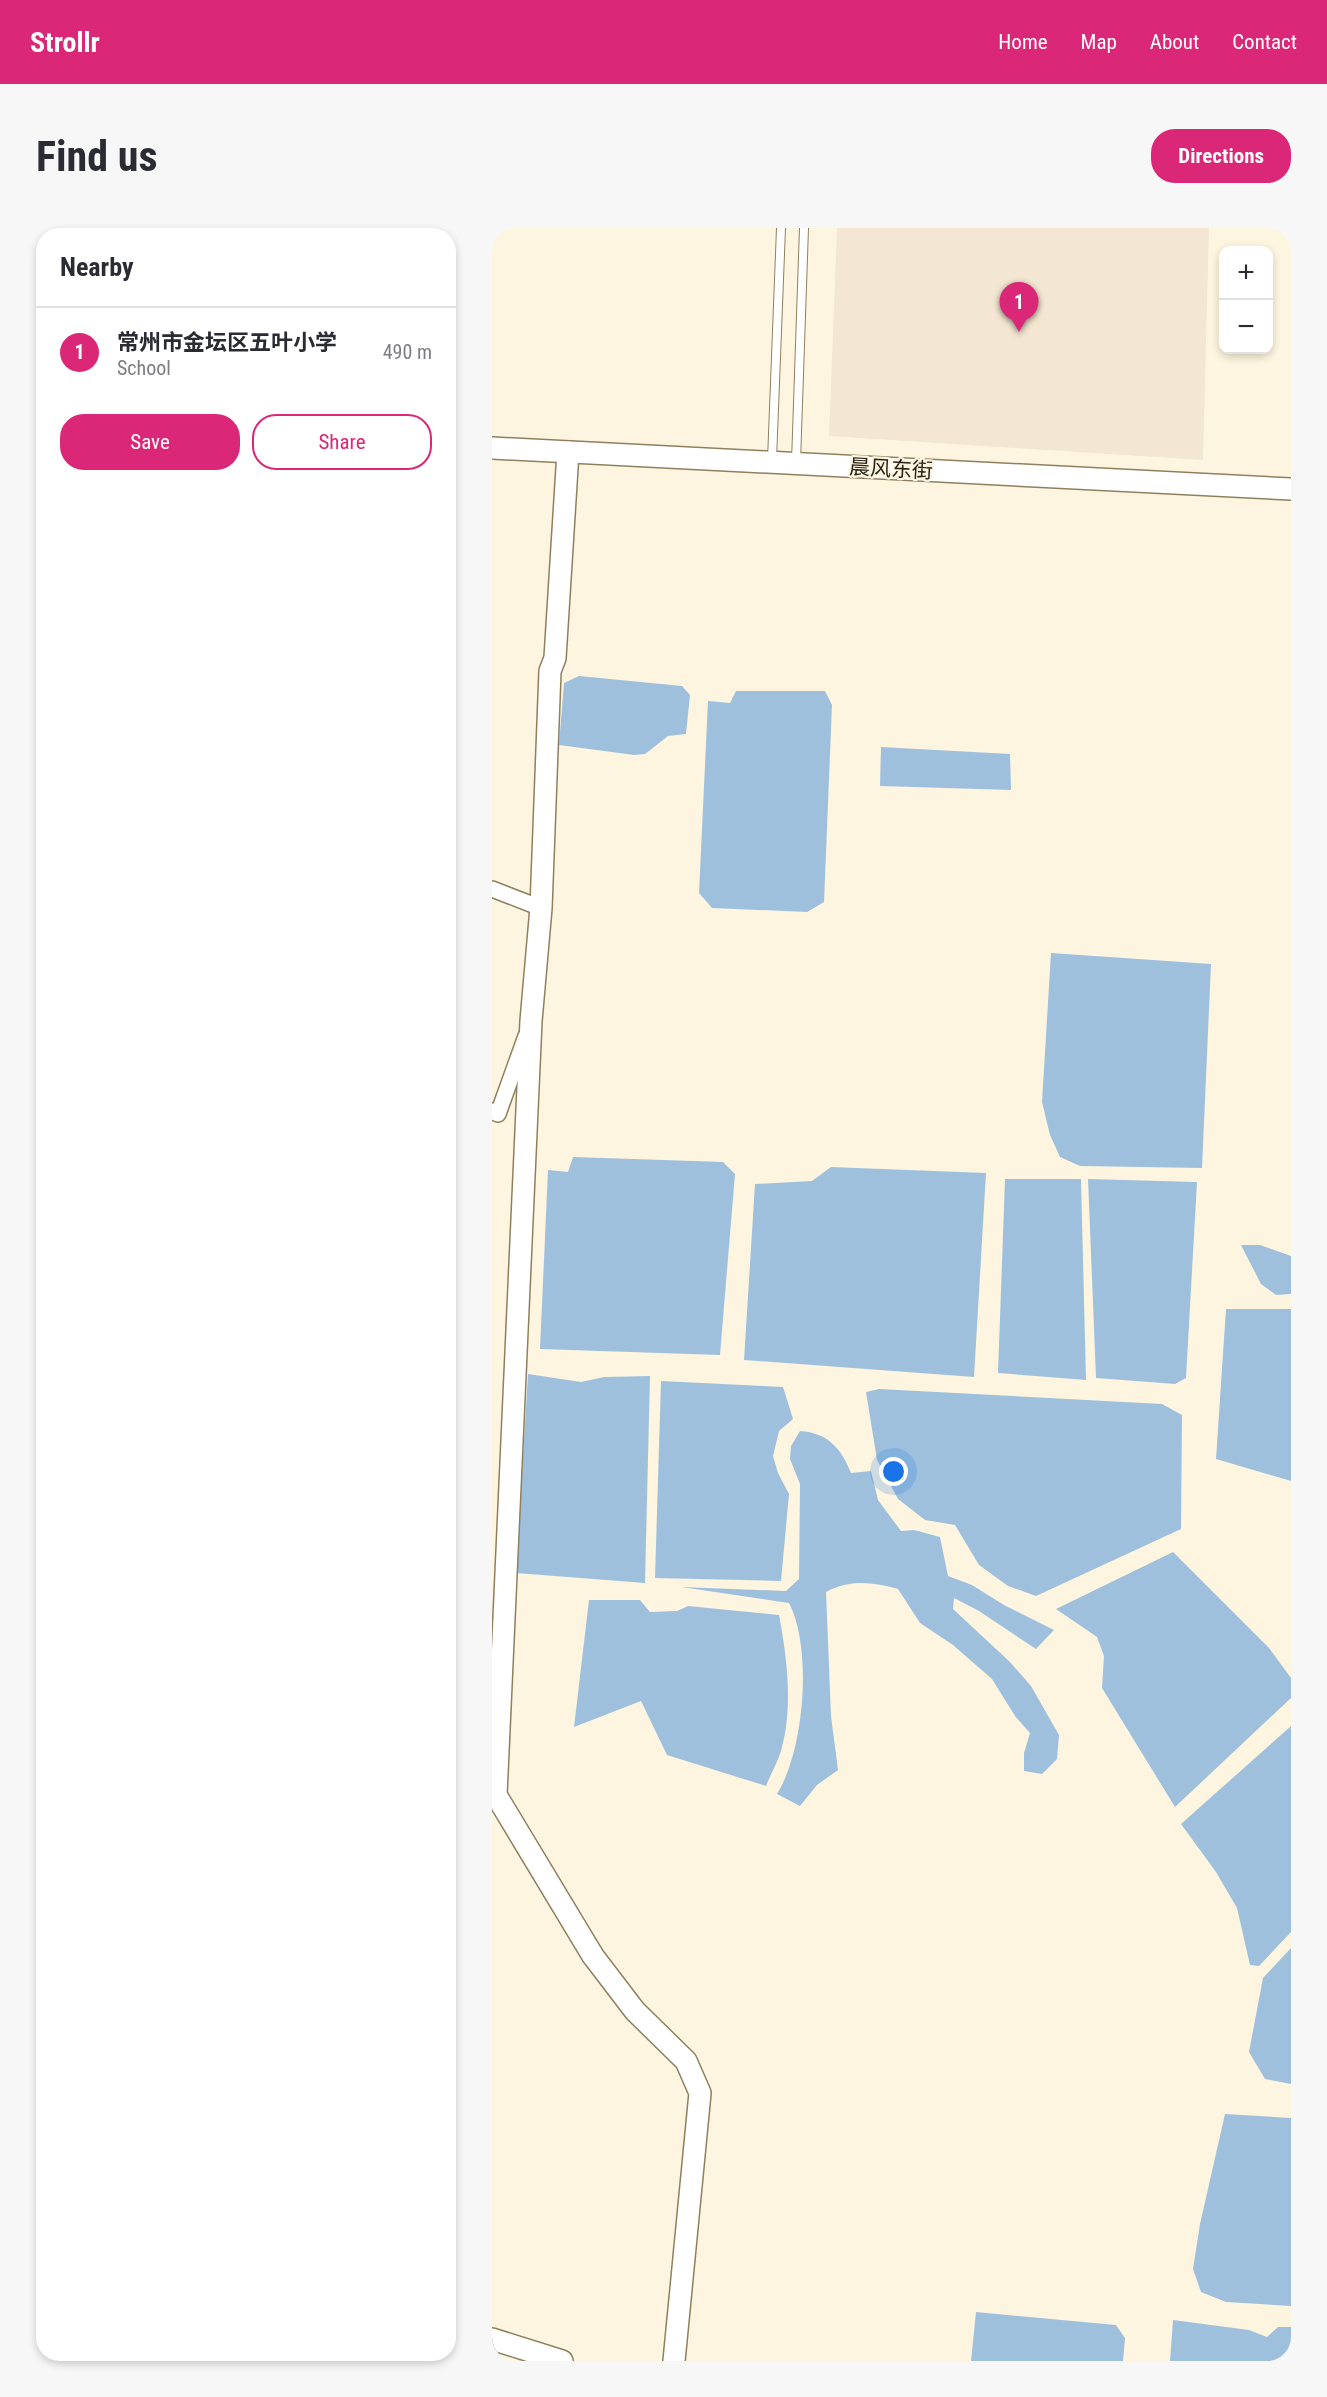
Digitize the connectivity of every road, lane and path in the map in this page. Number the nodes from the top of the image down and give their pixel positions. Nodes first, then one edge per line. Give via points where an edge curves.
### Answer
1 (781, 228) edge
2 (804, 228) edge
3 (492, 448) edge
4 (568, 452) junction
5 (772, 463) junction
6 (796, 464) junction
7 (1291, 489) edge
8 (492, 889) edge
9 (541, 908) junction
10 (531, 1021) junction
11 (492, 1111) edge
12 (499, 1576) edge
13 (492, 2339) edge
14 (562, 2361) edge
15 (674, 2361) edge

1 - 5 lane
2 - 6 lane
3 - 4 street, 晨风东街
4 - 5 street, 晨风东街
4 - 9 street via 555,658 550,671
5 - 6 street, 晨风东街
6 - 7 street, 晨风东街
8 - 9 street
9 - 10 street
10 - 11 street via 498,1114
10 - 12 street
12 - 15 street via 496,1795 593,1956 635,2011 686,2061 699,2093
13 - 14 street

